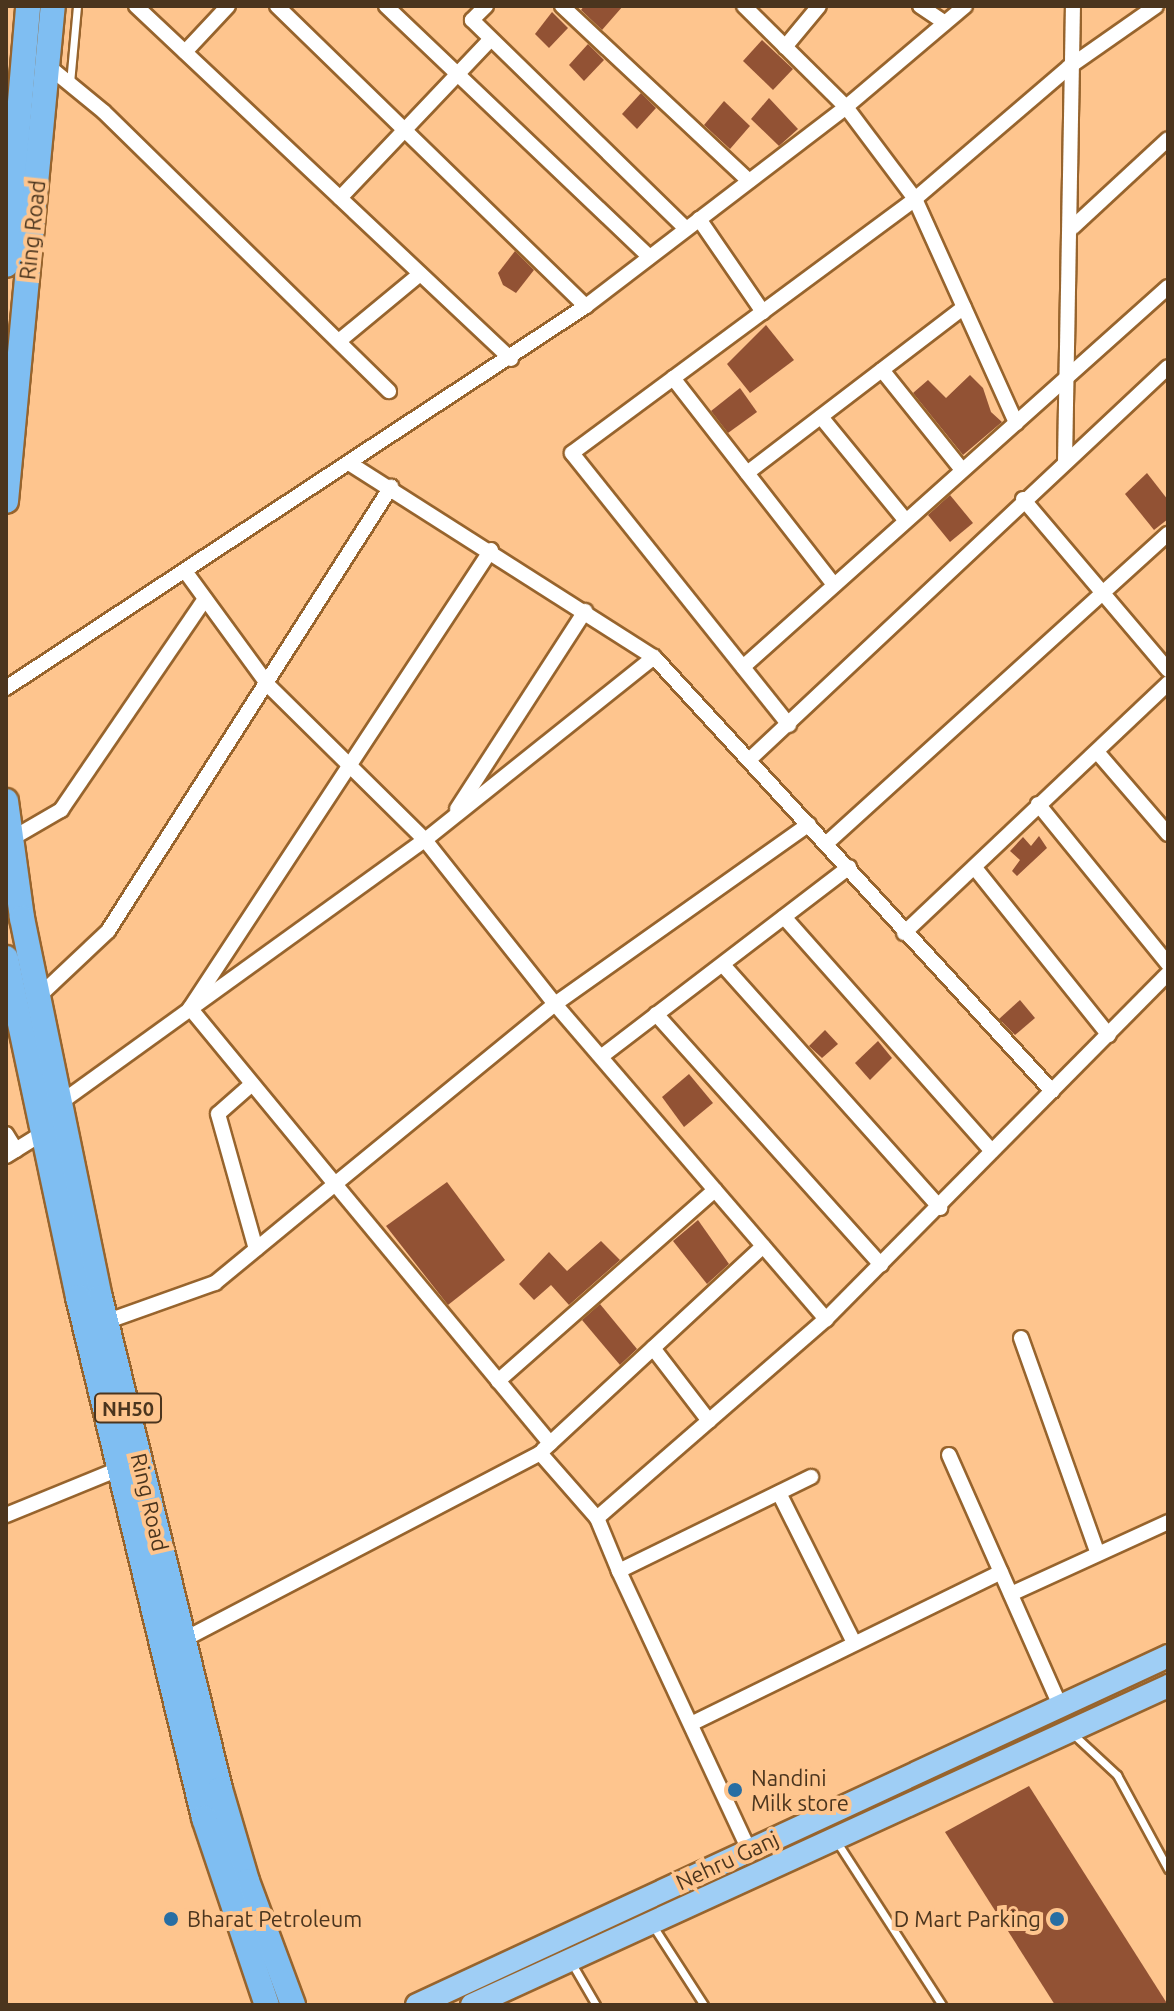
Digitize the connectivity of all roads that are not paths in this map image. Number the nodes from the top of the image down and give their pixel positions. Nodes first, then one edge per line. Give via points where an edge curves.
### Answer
1 (28, 6) edge
2 (53, 6) edge
3 (77, 6) edge
4 (136, 6) edge
5 (228, 6) edge
6 (277, 6) edge
7 (386, 6) edge
8 (486, 6) edge
9 (744, 6) edge
10 (819, 6) edge
11 (920, 6) edge
12 (965, 6) edge
13 (1073, 6) edge
14 (1156, 6) edge
15 (568, 8) edge
16 (945, 23) junction
17 (491, 39) junction
18 (785, 47) junction
19 (185, 52) junction
20 (48, 66) junction
21 (1069, 67) junction
22 (458, 72) junction
23 (70, 84) junction
24 (846, 107) junction
25 (404, 129) junction
26 (1168, 139) edge
27 (749, 181) junction
28 (340, 198) junction
29 (915, 199) junction
30 (699, 219) junction
31 (1073, 227) junction
32 (686, 229) junction
33 (650, 257) junction
34 (6, 265) edge
35 (420, 274) junction
36 (1168, 287) edge
37 (586, 306) junction
38 (964, 307) junction
39 (763, 312) junction
40 (339, 341) junction
41 (511, 359) junction
42 (1168, 367) edge
43 (882, 370) junction
44 (1064, 377) junction
45 (673, 378) junction
46 (389, 391) dead end
47 (821, 417) junction
48 (1016, 423) junction
49 (1065, 462) junction
50 (349, 463) junction
51 (962, 470) junction
52 (747, 473) junction
53 (391, 487) junction
54 (1023, 499) junction
55 (6, 501) edge
56 (906, 521) junction
57 (1168, 534) edge
58 (491, 550) junction
59 (185, 571) junction
60 (834, 585) junction
61 (1103, 593) junction
62 (205, 599) junction
63 (585, 611) junction
64 (654, 657) junction
65 (743, 667) junction
66 (1168, 670) edge
67 (1168, 683) edge
68 (268, 685) junction
69 (6, 688) edge
70 (789, 725) junction
71 (1098, 753) junction
72 (749, 760) junction
73 (352, 767) junction
74 (6, 801) edge
75 (1038, 804) junction
76 (451, 819) junction
77 (809, 824) junction
78 (1168, 834) edge
79 (425, 840) junction
80 (10, 841) edge
81 (828, 842) junction
82 (849, 867) junction
83 (975, 868) junction
84 (784, 917) junction
85 (904, 933) junction
86 (6, 958) edge
87 (1168, 964) edge
88 (723, 965) junction
89 (1168, 974) edge
90 (38, 997) junction
91 (555, 1004) junction
92 (190, 1008) junction
93 (656, 1014) junction
94 (1109, 1035) junction
95 (602, 1056) junction
96 (252, 1084) junction
97 (1052, 1091) junction
98 (60, 1103) junction
99 (43, 1133) junction
100 (6, 1134) edge
101 (992, 1151) junction
102 (11, 1153) edge
103 (335, 1184) junction
104 (715, 1190) junction
105 (940, 1208) junction
106 (763, 1246) junction
107 (256, 1249) junction
108 (881, 1265) junction
109 (826, 1319) junction
110 (108, 1321) junction
111 (1021, 1338) dead end
112 (653, 1348) junction
113 (498, 1381) junction
114 (709, 1421) junction
115 (545, 1448) junction
116 (949, 1455) dead end
117 (119, 1469) junction
118 (811, 1477) dead end
119 (779, 1493) junction
120 (6, 1515) edge
121 (597, 1518) junction
122 (1168, 1522) edge
123 (1098, 1554) junction
124 (619, 1571) junction
125 (1001, 1572) junction
126 (1011, 1594) junction
127 (183, 1640) junction
128 (854, 1643) junction
129 (1168, 1656) edge
130 (1168, 1686) edge
131 (1060, 1706) junction
132 (691, 1724) junction
133 (1070, 1731) junction
134 (835, 1840) junction
135 (749, 1850) junction
136 (1168, 1868) edge
137 (651, 1922) junction
138 (569, 1959) junction
139 (267, 2005) edge
140 (293, 2005) edge
141 (417, 2005) edge
142 (472, 2005) edge
143 (596, 2005) edge
144 (704, 2005) edge
145 (942, 2005) edge

1 - 34 highway, Ring Road
2 - 20 highway, Ring Road
3 - 23 lane
4 - 19 street
5 - 19 street
6 - 25 street
7 - 22 street
8 - 17 street via 472,20
9 - 18 street
10 - 18 street
11 - 16 street
12 - 16 street
13 - 21 street
14 - 21 street
15 - 27 street
16 - 24 street
17 - 22 street
17 - 32 street
18 - 24 street
19 - 28 street
20 - 23 street
20 - 55 highway, Ring Road
21 - 29 street
21 - 31 street
22 - 25 street
22 - 33 street
23 - 40 street
24 - 27 street
24 - 29 street
25 - 28 street
25 - 37 street
26 - 31 street
27 - 30 street
28 - 35 street
29 - 38 street
29 - 39 street
30 - 32 street
30 - 39 street
31 - 44 street
32 - 33 street
33 - 37 street
35 - 40 street
35 - 41 street
36 - 44 street
37 - 41 street
38 - 43 street
38 - 48 street
39 - 45 street
40 - 46 street
41 - 50 street
42 - 49 street
43 - 47 street
43 - 51 street
44 - 48 street
44 - 49 street
45 - 52 street
45 - 65 street via 572,453
47 - 52 street
47 - 56 street
48 - 51 street
49 - 54 street
50 - 53 street
50 - 59 street
51 - 56 street
52 - 60 street
53 - 58 street
53 - 68 street
54 - 61 street
54 - 70 street
56 - 60 street
57 - 61 street
58 - 63 street
58 - 73 street
59 - 62 street
59 - 69 street
60 - 65 street
61 - 66 street
61 - 81 street
62 - 68 street
62 - 80 street via 61,810
63 - 64 street
63 - 76 street
64 - 72 street
64 - 76 street
65 - 70 street
67 - 71 street
68 - 73 street
68 - 90 street via 108,931
70 - 72 street
71 - 75 street
71 - 78 street
72 - 77 street
73 - 79 street
73 - 92 street
74 - 80 highway, Ring Road / NH50
75 - 83 street
75 - 87 street
76 - 79 street
77 - 81 street
77 - 91 street
79 - 91 street
79 - 92 street
80 - 90 highway, Ring Road / NH50
81 - 82 street
82 - 84 street
82 - 85 street
83 - 85 street
83 - 94 street
84 - 88 street
84 - 101 street
85 - 97 street
86 - 99 highway, Ring Road / NH50
88 - 93 street
88 - 105 street
89 - 94 street
90 - 98 highway, Ring Road / NH50
91 - 95 street
91 - 103 street
92 - 96 street
92 - 98 street
93 - 95 street
93 - 108 street
94 - 97 street
95 - 104 street
96 - 103 street
96 - 107 street via 218,1114
97 - 101 street
98 - 110 highway, Ring Road / NH50
99 - 102 street
99 - 117 highway, Ring Road / NH50
100 - 102 street
101 - 105 street
103 - 107 street
103 - 113 street
104 - 106 street
104 - 113 street
105 - 108 street
106 - 109 street
106 - 112 street
107 - 110 street via 215,1283
108 - 109 street
109 - 114 street
110 - 127 highway, Ring Road / NH50
111 - 123 street
112 - 114 street
112 - 115 street
113 - 115 street
114 - 121 street
115 - 121 street
115 - 127 street
116 - 125 street
117 - 120 street
117 - 139 highway, Ring Road / NH50 via 204,1818
118 - 119 street
119 - 124 street
119 - 128 street
121 - 124 street
122 - 123 street
123 - 126 street
124 - 132 street
125 - 126 street
125 - 128 street
126 - 131 street
127 - 140 highway, Ring Road / NH50 via 243,1868
128 - 132 street
129 - 131 main road, Nehru Ganj
130 - 133 main road, Nehru Ganj
131 - 135 main road, Nehru Ganj
132 - 135 street
133 - 134 main road, Nehru Ganj
133 - 136 lane via 1117,1775
134 - 137 main road, Nehru Ganj
134 - 145 lane
135 - 141 main road, Nehru Ganj
137 - 138 main road, Nehru Ganj
137 - 144 lane
138 - 142 main road, Nehru Ganj
138 - 143 lane

